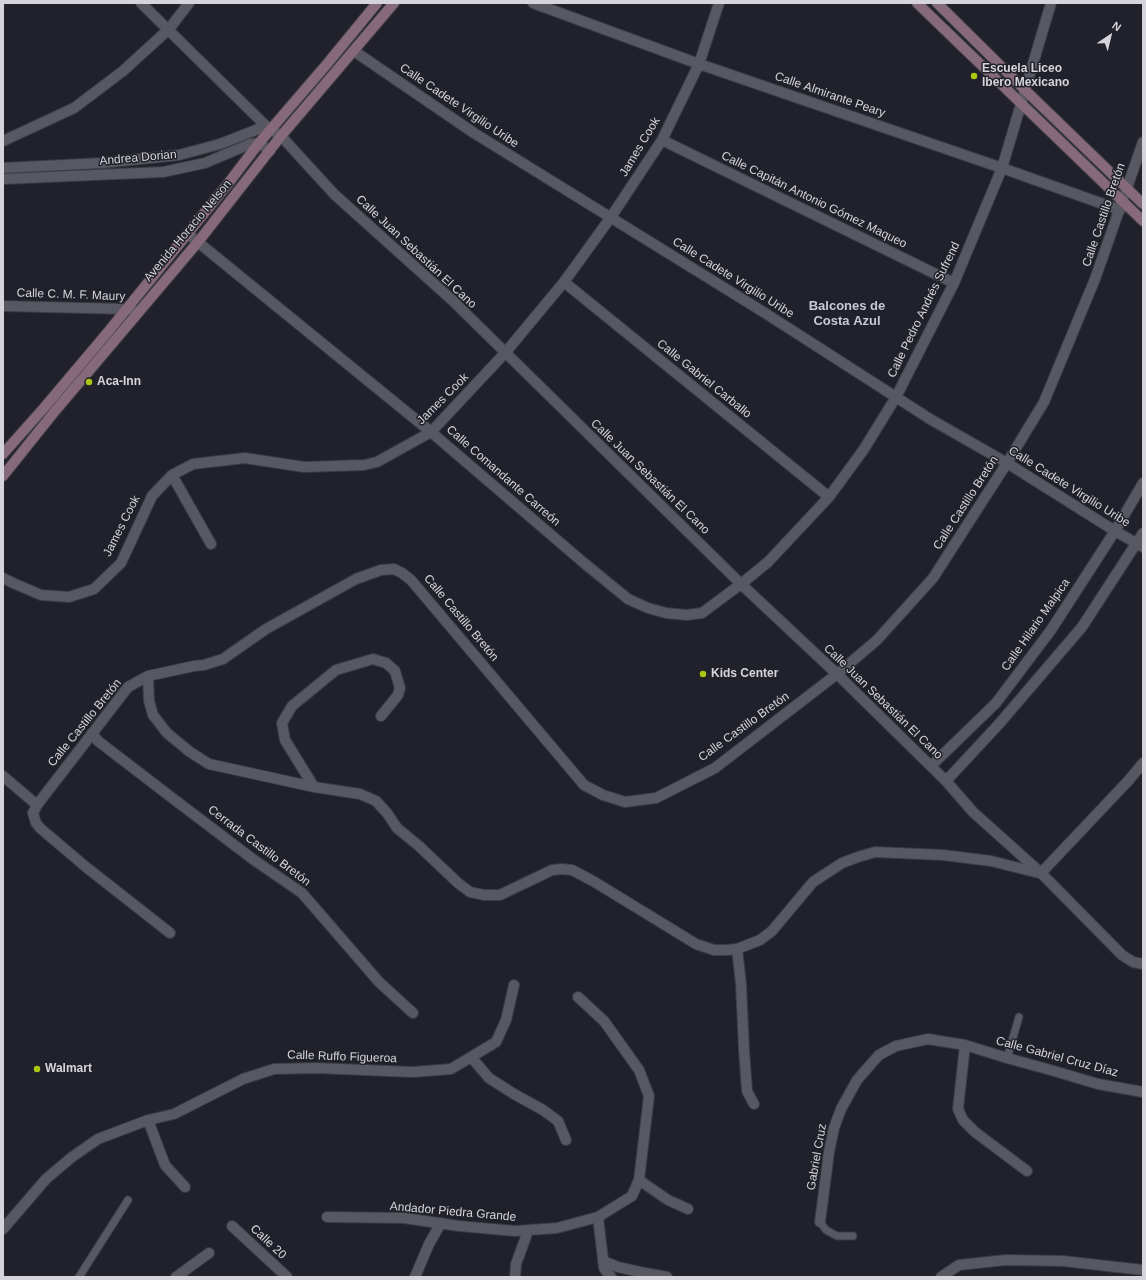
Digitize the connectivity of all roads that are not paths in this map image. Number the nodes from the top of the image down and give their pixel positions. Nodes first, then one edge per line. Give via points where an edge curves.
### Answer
1 (141, 3) edge
2 (189, 3) edge
3 (377, 3) edge
4 (394, 3) edge
5 (533, 3) edge
6 (719, 3) edge
7 (917, 3) edge
8 (937, 3) edge
9 (1051, 3) edge
10 (168, 29) junction
11 (354, 51) junction
12 (699, 64) junction
13 (1025, 90) junction
14 (1021, 103) junction
15 (268, 128) junction
16 (281, 136) junction
17 (662, 140) junction
18 (3, 141) edge
19 (1143, 142) edge
20 (259, 143) junction
21 (270, 151) junction
22 (3, 168) edge
23 (1002, 168) junction
24 (3, 179) edge
25 (1126, 189) junction
26 (1143, 204) edge
27 (1121, 206) junction
28 (611, 217) junction
29 (1143, 221) edge
30 (188, 234) junction
31 (198, 242) junction
32 (564, 282) junction
33 (954, 283) junction
34 (3, 306) edge
35 (126, 309) junction
36 (138, 312) junction
37 (505, 353) junction
38 (896, 397) junction
39 (431, 432) junction
40 (3, 454) edge
41 (1007, 463) junction
42 (172, 475) junction
43 (3, 476) edge
44 (1143, 483) edge
45 (828, 497) junction
46 (1115, 532) junction
47 (1143, 533) edge
48 (211, 544) dead end
49 (1140, 545) edge
50 (3, 578) edge
51 (741, 584) junction
52 (837, 674) junction
53 (148, 676) junction
54 (381, 716) dead end
55 (92, 733) junction
56 (1143, 762) edge
57 (931, 766) junction
58 (3, 776) edge
59 (946, 781) junction
60 (314, 787) junction
61 (37, 805) junction
62 (1041, 873) junction
63 (170, 933) dead end
64 (737, 949) junction
65 (1143, 964) edge
66 (514, 985) dead end
67 (578, 997) dead end
68 (413, 1013) dead end
69 (1019, 1017) dead end
70 (965, 1045) junction
71 (471, 1057) junction
72 (1007, 1058) junction
73 (1143, 1092) edge
74 (754, 1104) dead end
75 (148, 1120) junction
76 (566, 1140) dead end
77 (1027, 1170) dead end
78 (639, 1180) junction
79 (185, 1186) dead end
80 (128, 1200) dead end
81 (688, 1209) dead end
82 (328, 1217) dead end
83 (598, 1217) junction
84 (820, 1222) joint
85 (441, 1223) junction
86 (232, 1226) dead end
87 (3, 1229) edge
88 (528, 1231) junction
89 (853, 1236) dead end
90 (209, 1254) dead end
91 (603, 1261) junction
92 (1143, 1270) edge
93 (79, 1277) edge
94 (176, 1277) edge
95 (287, 1277) edge
96 (415, 1277) edge
97 (515, 1277) edge
98 (611, 1277) edge
99 (667, 1277) edge
100 (941, 1277) edge

1 - 10 street, Calle Juan Sebastián El Cano
2 - 10 street
3 - 15 main road, Avenida Horacio Nelson
4 - 11 main road, Avenida Horacio Nelson
5 - 12 street, Calle Almirante Peary
6 - 12 street, James Cook
7 - 14 main road
8 - 13 main road
9 - 13 street, Calle Pedro Andrés Sufrend
10 - 15 street, Calle Juan Sebastián El Cano
10 - 18 street via 124,71 74,108
11 - 16 main road, Avenida Horacio Nelson
11 - 28 street, Calle Cadete Virgilio Uribe via 474,133
12 - 17 street, James Cook
12 - 23 street, Calle Almirante Peary
13 - 14 street, Calle Pedro Andrés Sufrend
13 - 25 main road
14 - 23 street, Calle Pedro Andrés Sufrend
14 - 27 main road
15 - 16 street, Calle Juan Sebastián El Cano
15 - 20 main road, Avenida Horacio Nelson
15 - 22 street via 179,155 102,163
16 - 21 main road, Avenida Horacio Nelson
16 - 37 street, Calle Juan Sebastián El Cano via 334,194 452,300
17 - 28 street, James Cook
17 - 33 street, Calle Capitán Antonio Gómez Maqueo
19 - 25 street, Calle Castillo Bretón
20 - 21 street
20 - 24 street, Andrea Dorian via 250,144 205,163 163,172
20 - 30 main road, Avenida Horacio Nelson
21 - 31 main road, Avenida Horacio Nelson
23 - 27 street, Calle Almirante Peary
23 - 33 street, Calle Pedro Andrés Sufrend
25 - 26 main road
25 - 27 street, Calle Castillo Bretón
27 - 29 main road
27 - 41 street, Calle Castillo Bretón via 1095,279 1044,402
28 - 32 street, James Cook
28 - 38 street, Calle Cadete Virgilio Uribe
30 - 31 street, Calle Comandante Carreón
30 - 35 main road, Avenida Horacio Nelson
31 - 36 main road, Avenida Horacio Nelson
31 - 39 street, Calle Comandante Carreón
32 - 37 street, James Cook
32 - 45 street, Calle Gabriel Carballo
33 - 38 street, Calle Pedro Andrés Sufrend
34 - 35 street, Calle C. M. F. Maury
35 - 36 street, Calle C. M. F. Maury
35 - 40 main road, Avenida Horacio Nelson
36 - 43 main road, Avenida Horacio Nelson
37 - 39 street, James Cook
37 - 51 street, Calle Juan Sebastián El Cano
38 - 41 street, Calle Cadete Virgilio Uribe
38 - 45 street, Calle Pedro Andrés Sufrend via 864,449
39 - 42 street, James Cook via 377,462 364,465 304,468 245,458 193,464
39 - 51 street, Calle Comandante Carreón via 628,599 666,613 687,615 702,613
41 - 46 street, Calle Cadete Virgilio Uribe
41 - 52 street, Calle Castillo Bretón via 933,578 877,640
42 - 48 street
42 - 50 street, James Cook via 152,496 121,563 94,589 69,597 41,595
44 - 46 street, Calle Hilario Malpica
45 - 51 street, Calle Pedro Andrés Sufrend via 768,562
46 - 49 street, Calle Cadete Virgilio Uribe
46 - 57 street, Calle Hilario Malpica via 1051,630 996,703
47 - 49 street
49 - 59 street via 1082,627
51 - 52 street, Calle Juan Sebastián El Cano
52 - 53 street, Calle Castillo Bretón via 715,768 656,798 625,802 584,785 411,580 394,569 381,570 356,579 266,629 223,659
52 - 57 street, Calle Juan Sebastián El Cano
53 - 55 street, Calle Castillo Bretón via 128,687
53 - 60 street via 149,701 153,714 167,733 190,752 209,764
54 - 60 street via 398,695 400,688 395,671 386,663 373,659 336,670 292,706 282,723 285,740
55 - 61 street, Calle Castillo Bretón
55 - 68 street, Cerrada Castillo Bretón via 98,741 167,794 302,893 379,982
56 - 62 street
57 - 59 street, Calle Juan Sebastián El Cano
58 - 61 street
59 - 62 street, Calle Juan Sebastián El Cano via 973,812
60 - 64 street via 360,794 376,801 397,828 470,892 500,895 552,870 572,870 696,944 714,950
61 - 63 street via 33,813 40,828
62 - 64 street via 991,861 943,855 875,852 842,863 827,872 813,882 772,931 760,940
62 - 65 street, Calle Juan Sebastián El Cano via 1122,955 1133,962
64 - 74 street via 747,1091
66 - 71 street, Calle Ruffo Figueroa via 506,1020 496,1042
67 - 78 street via 604,1021 636,1064 649,1096
69 - 72 street
70 - 72 street, Calle Gabriel Cruz Díaz
70 - 77 street via 958,1109 963,1120 975,1132
70 - 84 street, Gabriel Cruz via 928,1039 896,1046 878,1055 857,1080 834,1128
71 - 75 street, Calle Ruffo Figueroa via 451,1069 413,1072 274,1069 243,1079 174,1114
71 - 76 street via 489,1078 558,1121
72 - 73 street, Calle Gabriel Cruz Díaz via 1098,1084
75 - 79 street via 165,1165
75 - 87 street, Calle Ruffo Figueroa via 98,1139 72,1157 46,1179
78 - 81 street via 668,1200
78 - 83 street, Andador Piedra Grande via 632,1196
80 - 93 street
82 - 85 street, Andador Piedra Grande via 404,1218
83 - 88 street, Andador Piedra Grande via 557,1228
83 - 91 street
84 - 89 street via 826,1230 837,1236
85 - 88 street, Andador Piedra Grande via 515,1232
85 - 96 street
86 - 95 street, Calle 20
88 - 97 street via 516,1264
90 - 94 street
91 - 98 street via 604,1268
91 - 99 street via 645,1274
92 - 100 street via 1063,1261 1006,1260 959,1264

